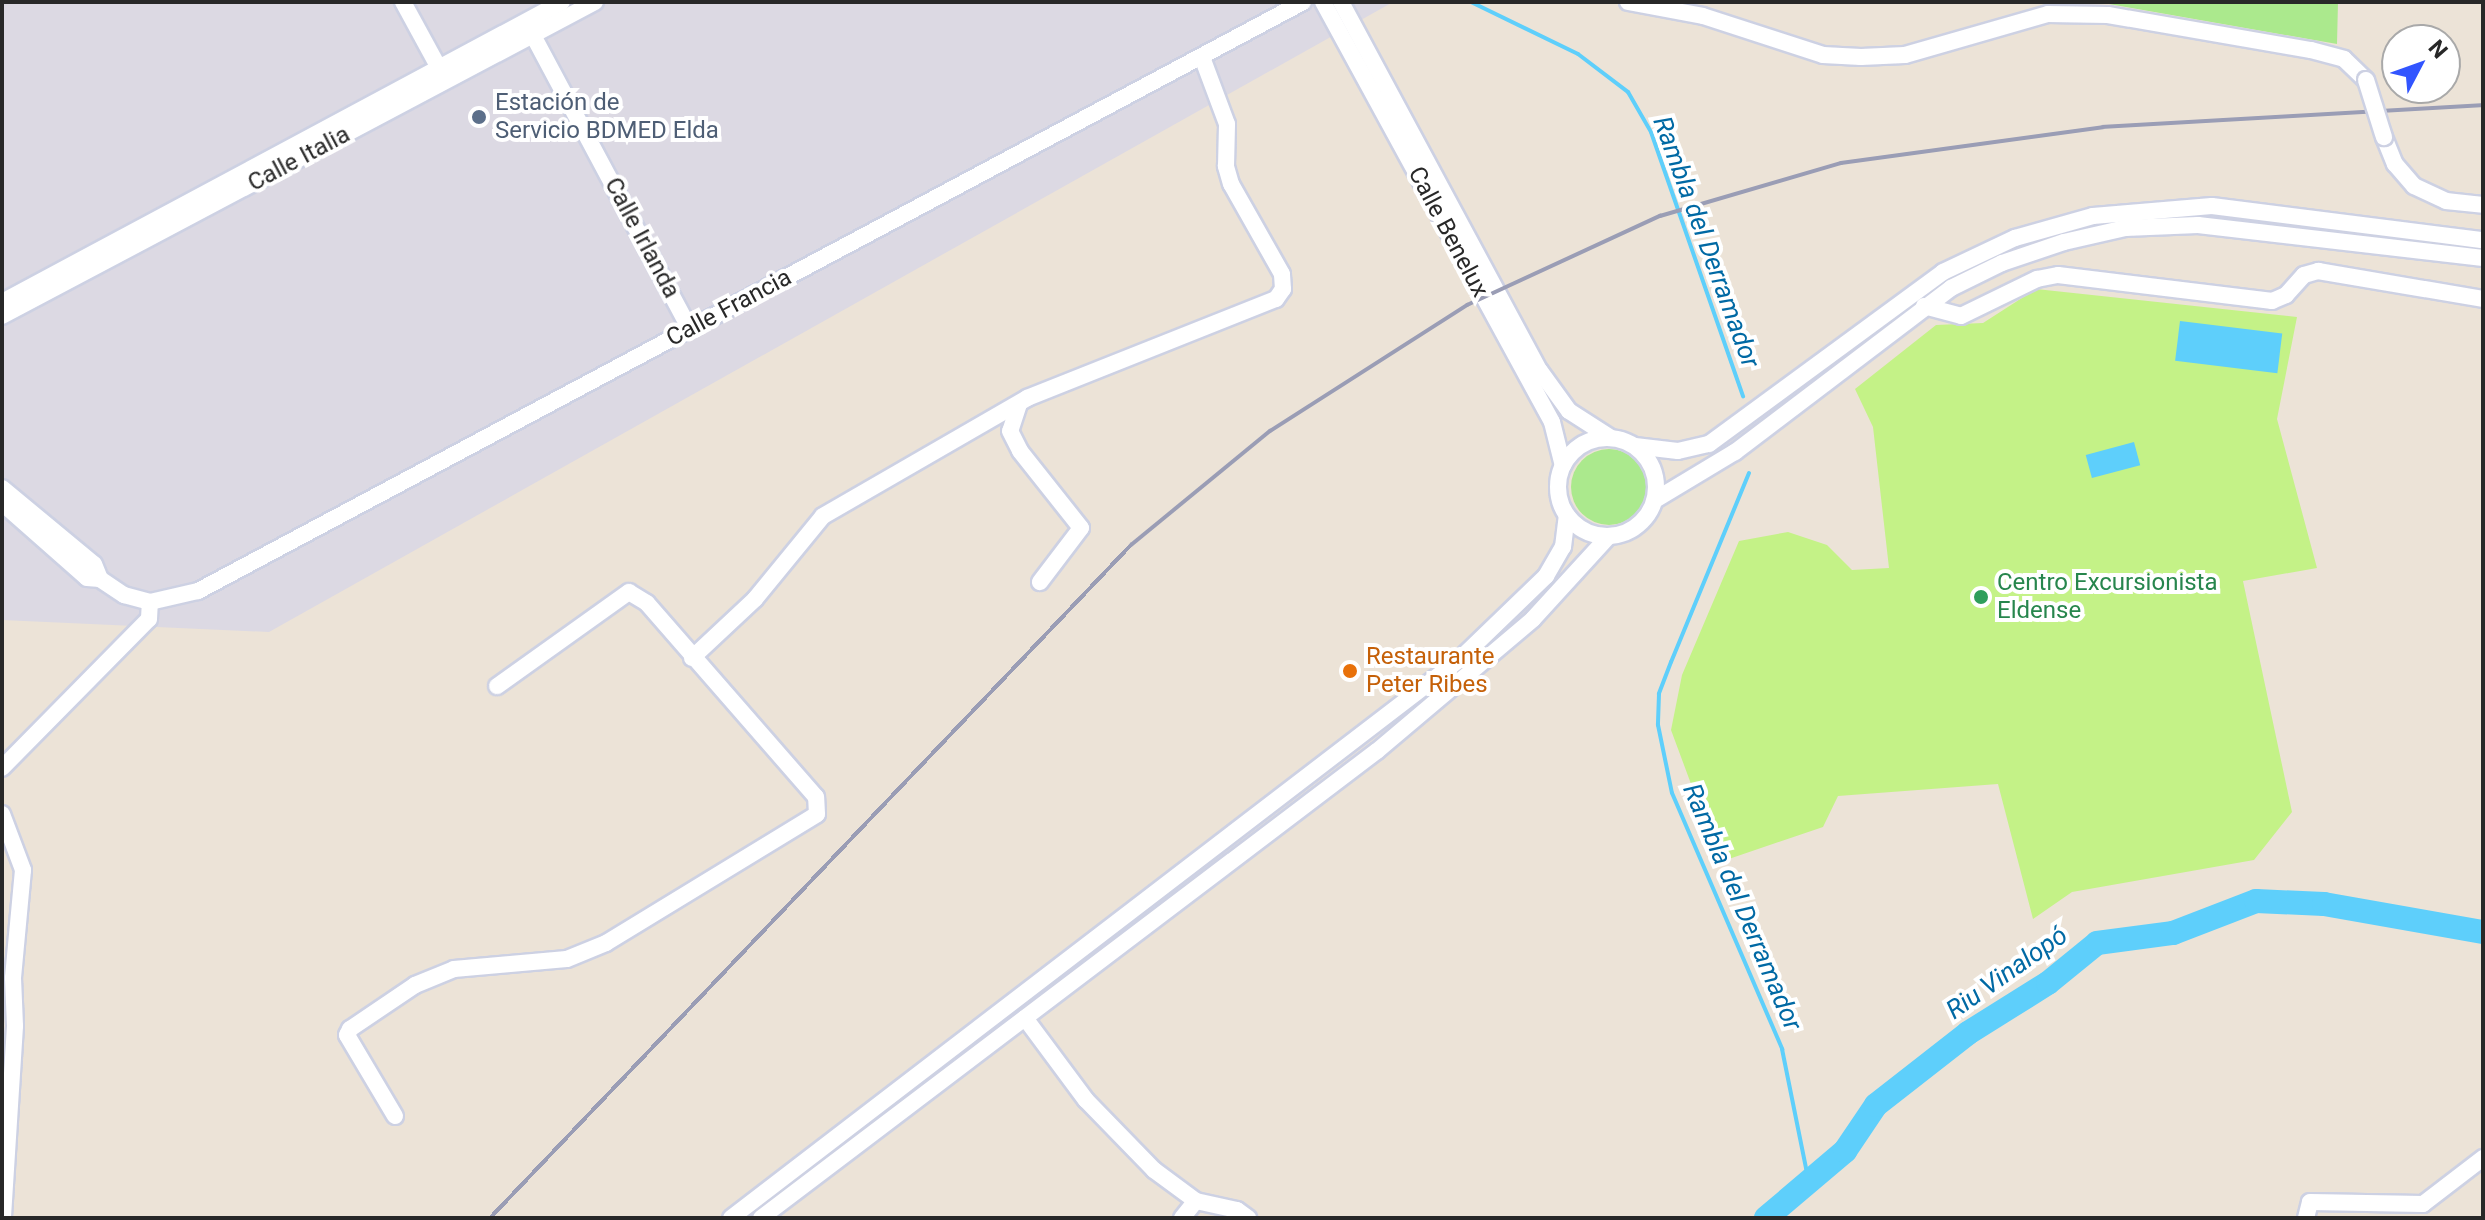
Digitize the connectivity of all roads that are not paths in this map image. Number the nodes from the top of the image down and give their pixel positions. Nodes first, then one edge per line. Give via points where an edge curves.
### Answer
1 (403, 2) edge
2 (562, 2) edge
3 (595, 2) edge
4 (1303, 2) edge
5 (1323, 2) edge
6 (1341, 2) edge
7 (1628, 2) edge
8 (529, 28) junction
9 (1202, 57) junction
10 (439, 68) junction
11 (2483, 205) edge
12 (2483, 240) edge
13 (2483, 258) edge
14 (2483, 299) edge
15 (2, 302) edge
16 (1924, 306) junction
17 (2, 316) edge
18 (690, 329) junction
19 (1019, 404) junction
20 (1611, 438) junction
21 (1635, 446) junction
22 (1563, 466) junction
23 (2, 488) edge
24 (1655, 500) junction
25 (2, 503) edge
26 (1567, 515) junction
27 (1608, 537) junction
28 (100, 579) junction
29 (1040, 582) dead end
30 (150, 602) junction
31 (692, 658) junction
32 (497, 686) dead end
33 (2, 768) edge
34 (2, 814) edge
35 (1025, 1018) junction
36 (395, 1116) dead end
37 (2483, 1158) edge
38 (1196, 1201) junction
39 (3, 1218) edge
40 (731, 1218) edge
41 (761, 1218) edge
42 (1182, 1218) edge
43 (1248, 1218) edge
44 (2306, 1218) edge

1 - 10 street
2 - 8 street, Calle Italia
3 - 8 street, Calle Italia
4 - 9 street, Calle Francia
5 - 22 street, Calle Benelux via 1552,422
6 - 20 street, Calle Benelux via 1540,371 1575,417
7 - 11 street, bridge via 1703,16 1823,55 1905,55 2048,14 2108,15 2311,50 2344,59 2366,80 2395,164 2414,186 2446,201
8 - 10 street, Calle Italia
8 - 17 street, Calle Italia
8 - 18 street, Calle Irlanda
9 - 18 street, Calle Francia
9 - 19 street via 1227,124 1231,184 1260,228 1282,274 1283,289 1276,299 1225,322 1156,345
10 - 15 street, Calle Italia
12 - 21 street via 2212,206 2132,209 2080,219 1992,247 1943,272 1709,444 1678,451
13 - 16 street via 2226,227 2149,226 2090,235 2022,255
14 - 16 street via 2318,271 2304,275 2286,295 2272,301 2058,275 2037,279 1961,316
16 - 24 street via 1735,452
18 - 30 street, Calle Francia via 198,591
19 - 29 street via 1010,431 1081,528
19 - 31 street via 823,516 755,599
20 - 21 street
20 - 22 street via 1578,448
21 - 24 street via 1653,470
22 - 26 street via 1559,497
23 - 28 street via 94,564
24 - 27 street via 1632,530
25 - 28 street via 87,578
26 - 27 street via 1585,531
26 - 40 street via 1563,547 1546,576 1460,659
27 - 35 street via 1533,619 1456,687
28 - 30 street via 124,595
30 - 33 street via 149,619
31 - 32 street via 647,603 629,592
31 - 36 street via 816,797 817,814 606,943 567,959 454,969 415,985 350,1029 347,1035
34 - 39 street via 23,870
35 - 38 street via 1086,1100 1154,1170
35 - 41 street
37 - 44 street via 2423,1204 2310,1202
38 - 42 street
38 - 43 street via 1237,1210

